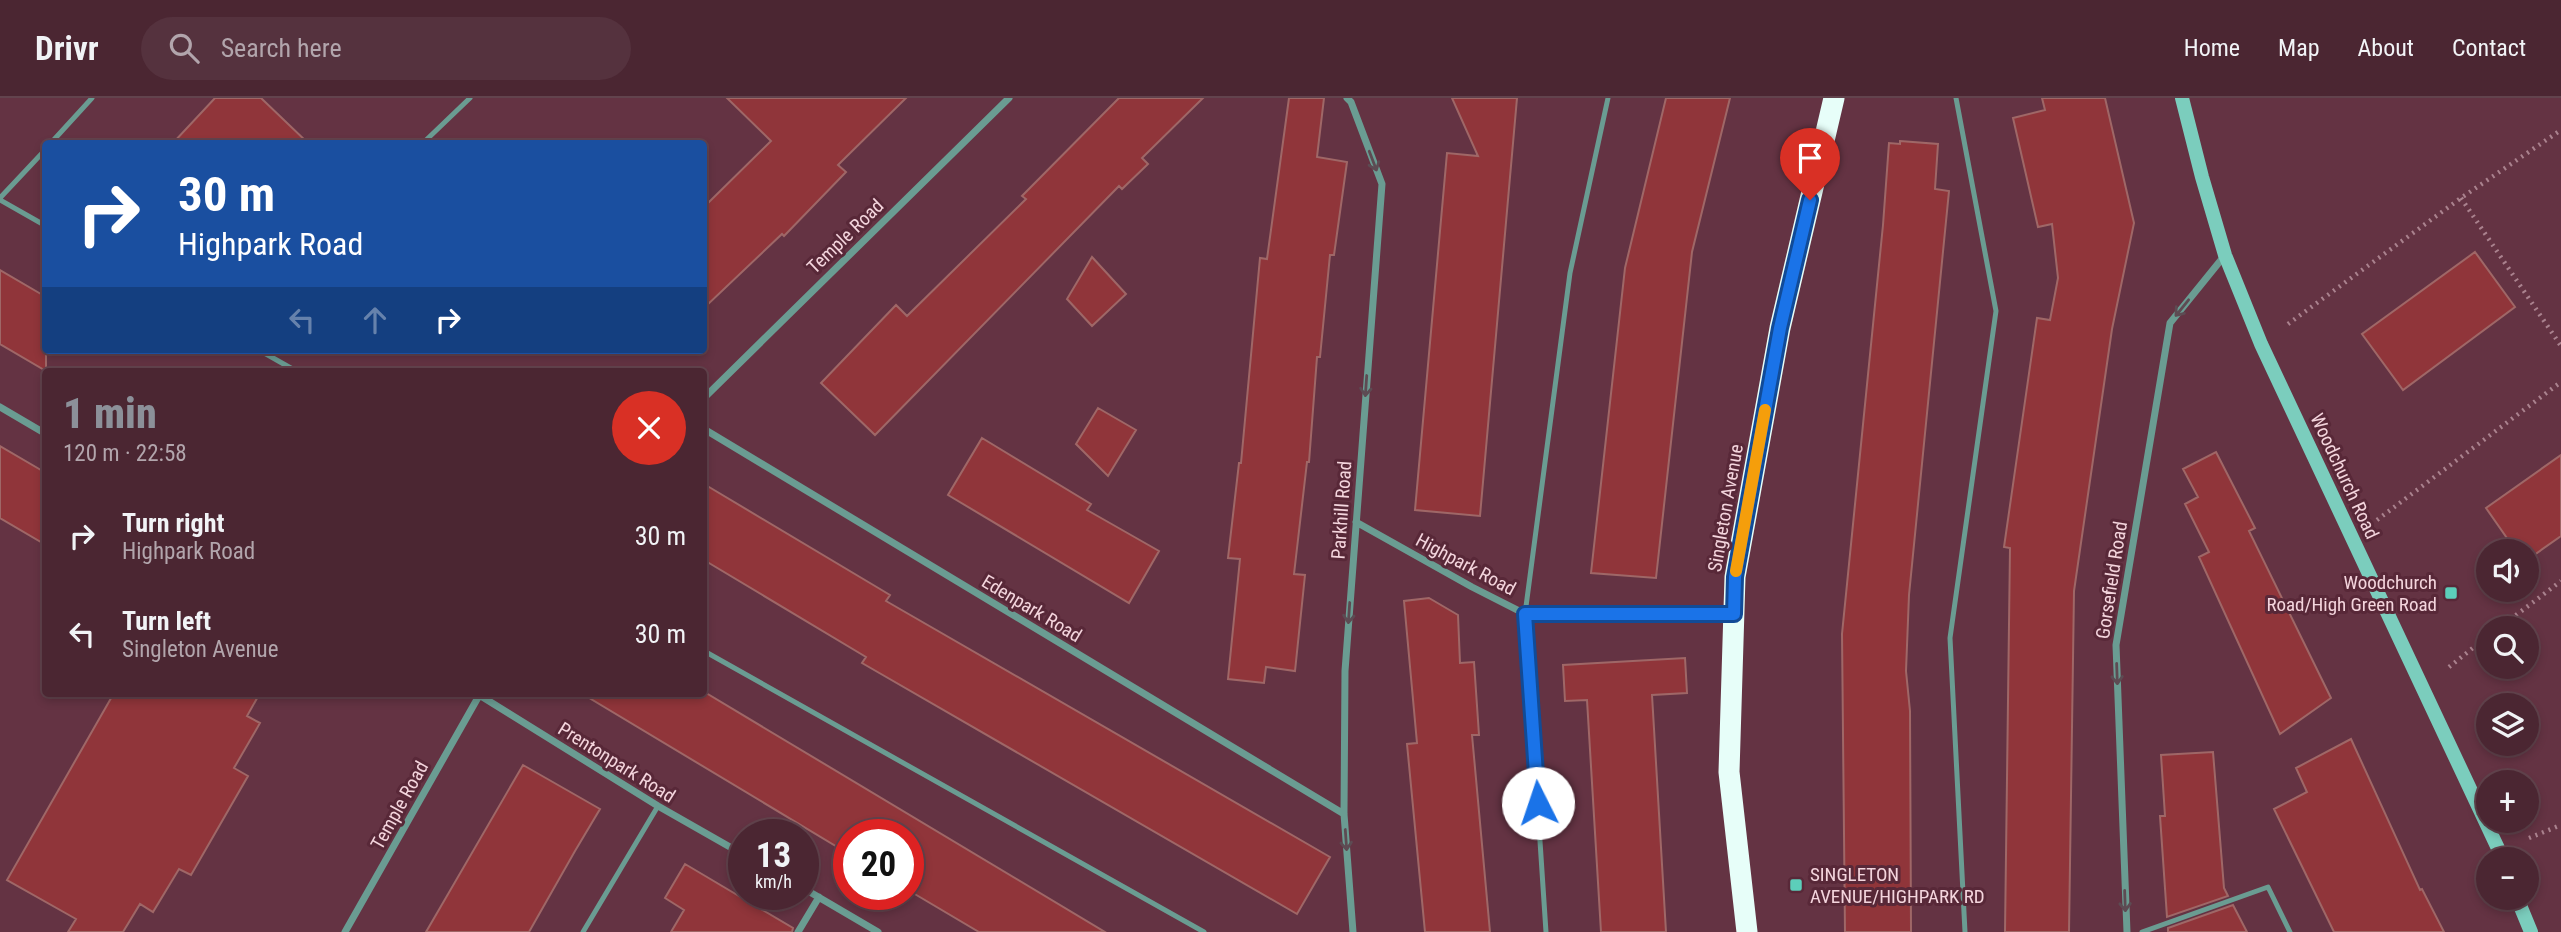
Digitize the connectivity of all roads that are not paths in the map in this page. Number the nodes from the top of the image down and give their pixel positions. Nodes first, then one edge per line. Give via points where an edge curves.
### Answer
1 (92, 98) edge
2 (470, 98) edge
3 (1009, 98) edge
4 (1347, 98) edge
5 (1608, 98) edge
6 (1834, 98) edge
7 (1956, 98) edge
8 (2182, 98) edge
9 (54, 140) edge
10 (426, 140) edge
11 (42, 153) edge
12 (0, 199) edge
13 (42, 224) edge
14 (2225, 255) junction
15 (266, 354) edge
16 (291, 368) edge
17 (707, 395) edge
18 (0, 407) edge
19 (707, 431) edge
20 (42, 432) edge
21 (1356, 522) junction
22 (1525, 614) junction
23 (1734, 614) junction
24 (707, 653) edge
25 (477, 697) edge
26 (484, 697) edge
27 (658, 806) junction
28 (1344, 814) junction
29 (728, 846) edge
30 (2497, 847) edge
31 (819, 897) edge
32 (811, 910) edge
33 (2522, 910) edge
34 (345, 932) edge
35 (583, 932) edge
36 (798, 932) edge
37 (878, 932) edge
38 (1204, 932) edge
39 (1353, 932) edge
40 (1546, 932) edge
41 (1747, 932) edge
42 (1965, 932) edge
43 (2127, 932) edge
44 (2142, 932) edge
45 (2290, 932) edge
46 (2530, 932) edge

1 - 9 lane
2 - 10 lane
3 - 17 street, Temple Road
4 -> 21 street, Parkhill Road via 1382,184
5 - 22 lane via 1570,273
6 - 23 highway, Singleton Avenue via 1780,328 1735,577
7 - 42 lane via 1996,311 1950,638
8 - 14 street, Woodchurch Road
11 - 12 lane
12 - 13 lane
14 - 30 street, Woodchurch Road via 2261,344
14 -> 43 street, Gorsefield Road via 2170,323 2116,645
15 - 16 lane
18 - 20 street
19 - 28 street, Edenpark Road
21 - 22 street, Highpark Road
21 -> 28 street, Parkhill Road via 1345,671
22 - 23 street, Highpark Road
22 - 40 lane
23 - 41 highway, Singleton Avenue via 1728,772
24 - 38 lane
25 - 34 street, Temple Road
26 - 27 street, Prentonpark Road
27 - 29 street, Prentonpark Road
27 - 35 lane
28 -> 39 street, Parkhill Road
31 - 37 street
32 - 36 street
33 - 46 street
44 - 45 lane via 2268,887

